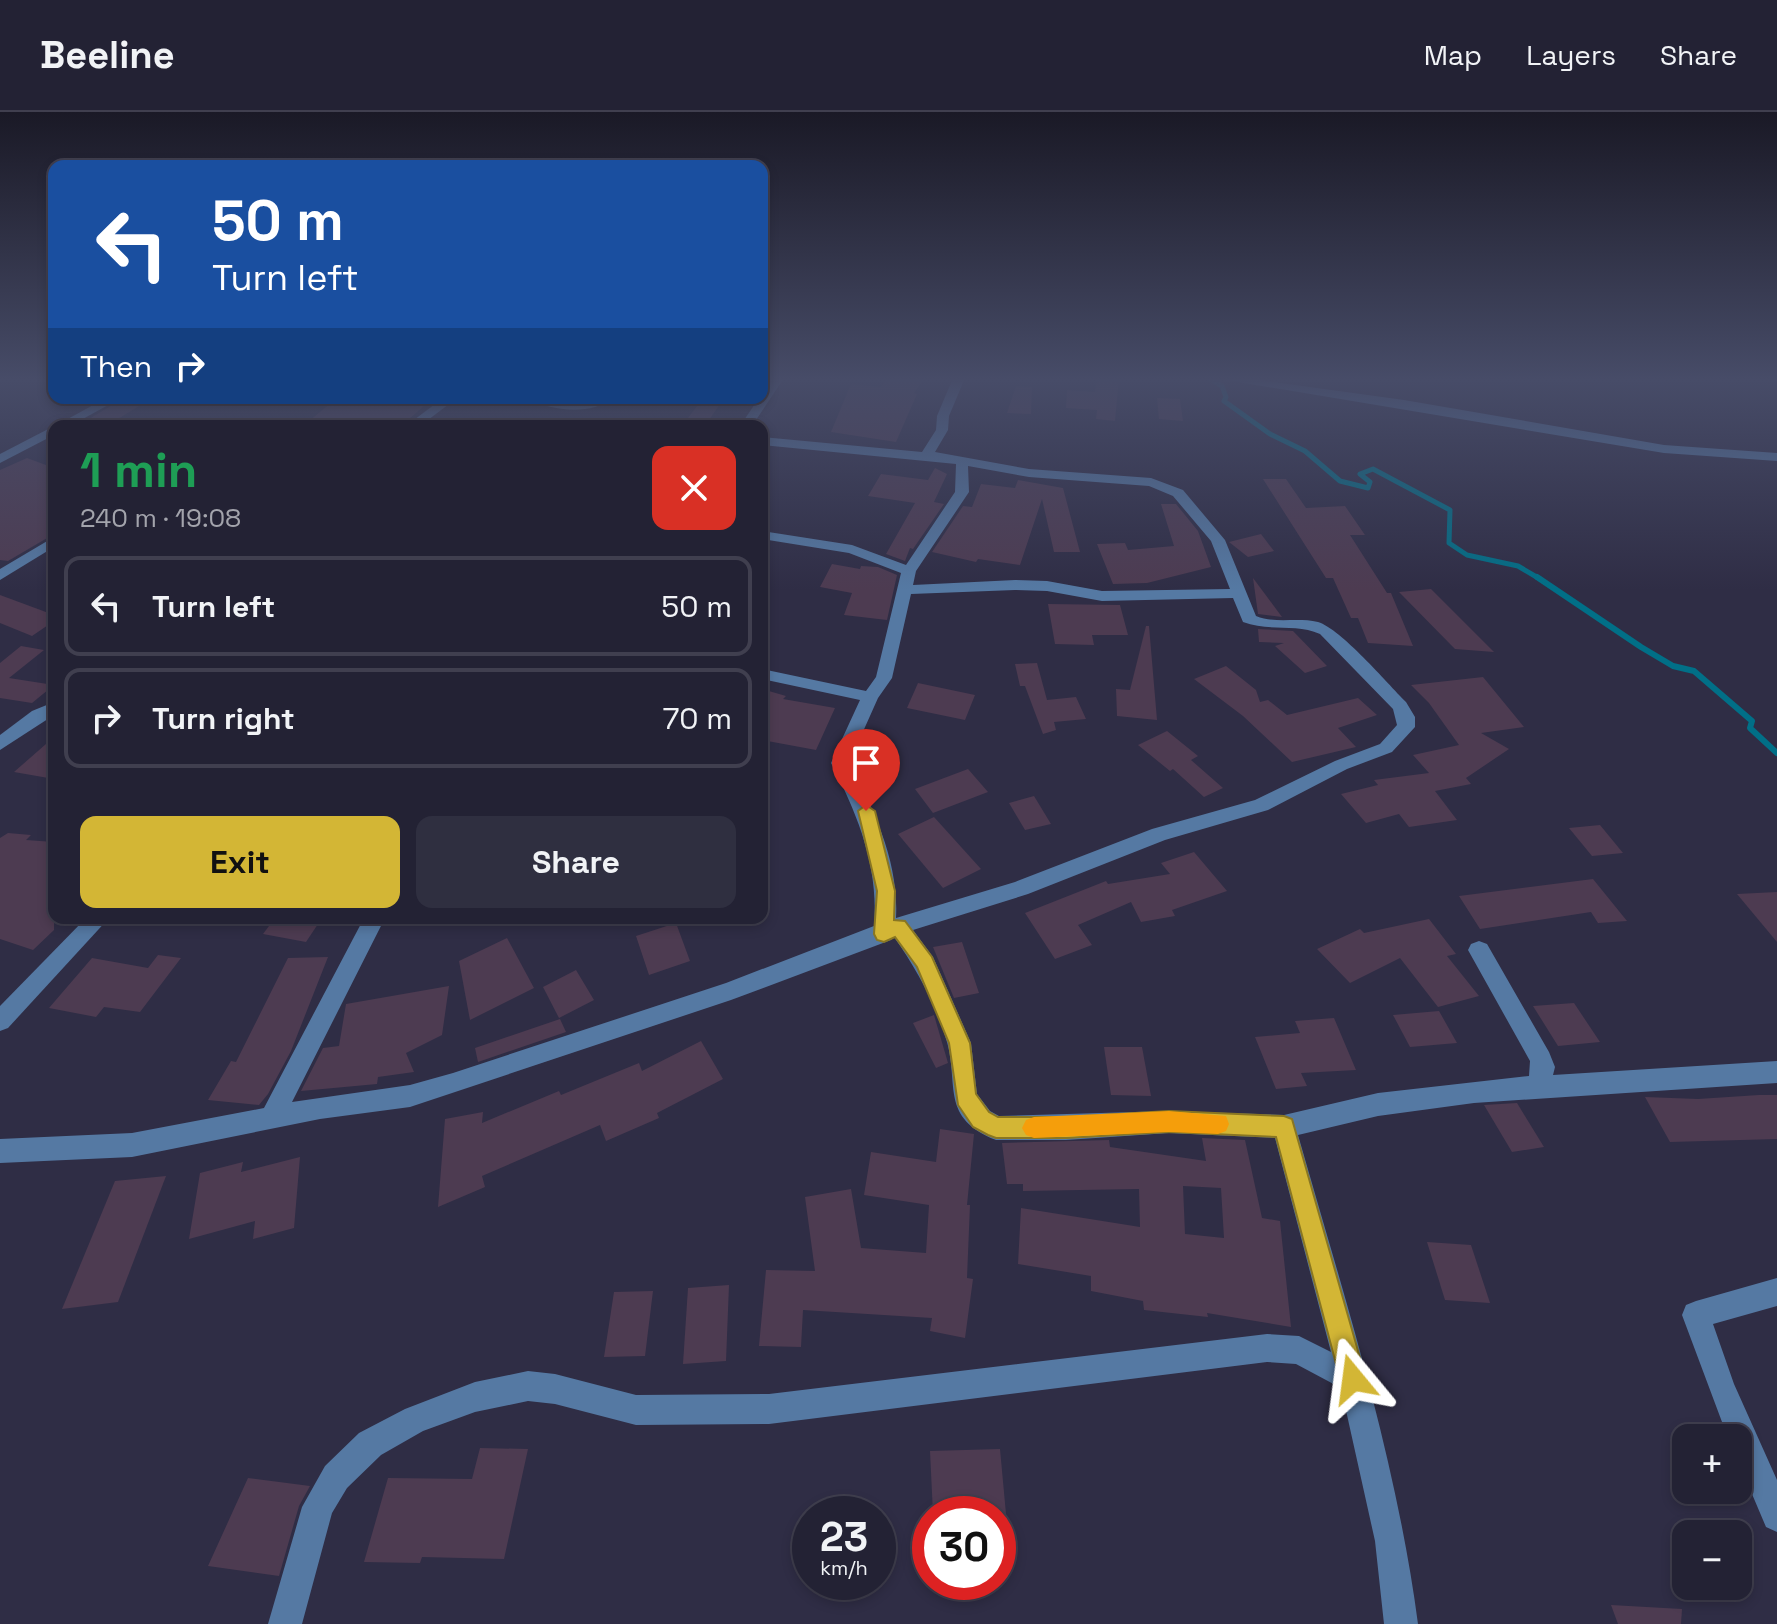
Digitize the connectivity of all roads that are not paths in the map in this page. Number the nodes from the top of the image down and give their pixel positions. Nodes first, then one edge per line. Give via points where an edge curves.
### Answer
1 (19, 449) edge
2 (834, 449) edge
3 (930, 449) edge
4 (1661, 449) edge
5 (929, 455) junction
6 (1777, 457) edge
7 (0, 459) edge
8 (962, 462) junction
9 (768, 536) edge
10 (48, 545) edge
11 (909, 571) junction
12 (0, 576) edge
13 (903, 590) junction
14 (1237, 593) junction
15 (768, 675) edge
16 (870, 697) junction
17 (48, 711) edge
18 (0, 744) edge
19 (93, 924) edge
20 (372, 924) edge
21 (891, 930) junction
22 (1479, 950) dead end
23 (0, 1021) edge
24 (1777, 1072) edge
25 (1538, 1087) junction
26 (271, 1118) junction
27 (1284, 1127) junction
28 (0, 1151) edge
29 (1777, 1292) edge
30 (1353, 1379) junction
31 (1777, 1516) edge
32 (285, 1624) edge
33 (1401, 1624) edge

1 - 7 street
2 - 5 street
3 - 5 street
4 - 6 street
5 - 8 street
8 - 11 street via 964,478 957,501
8 - 14 street via 1151,482 1178,493 1218,540
9 - 11 street via 852,549
10 - 12 street
11 - 13 street
13 - 14 street via 1015,585 1102,596
13 - 16 street via 893,653
14 - 21 street via 1256,623 1301,622 1326,631 1400,706 1406,727 1396,740 1247,811 1159,834 1021,888
15 - 16 street
16 - 21 street via 840,763 866,811
17 - 18 street
19 - 23 street
20 - 26 street
21 - 26 street via 717,996 453,1084
21 - 27 street via 925,963 959,1043 965,1098 996,1128 1169,1122
22 - 25 street via 1541,1059
24 - 25 street
25 - 27 street via 1384,1103
26 - 28 street via 132,1145
27 - 30 street
29 - 31 street via 1696,1315
30 - 32 street via 1299,1350 1267,1348 769,1409 636,1410 528,1386 475,1397 415,1419 370,1444 336,1477 318,1507
30 - 33 street via 1391,1541

